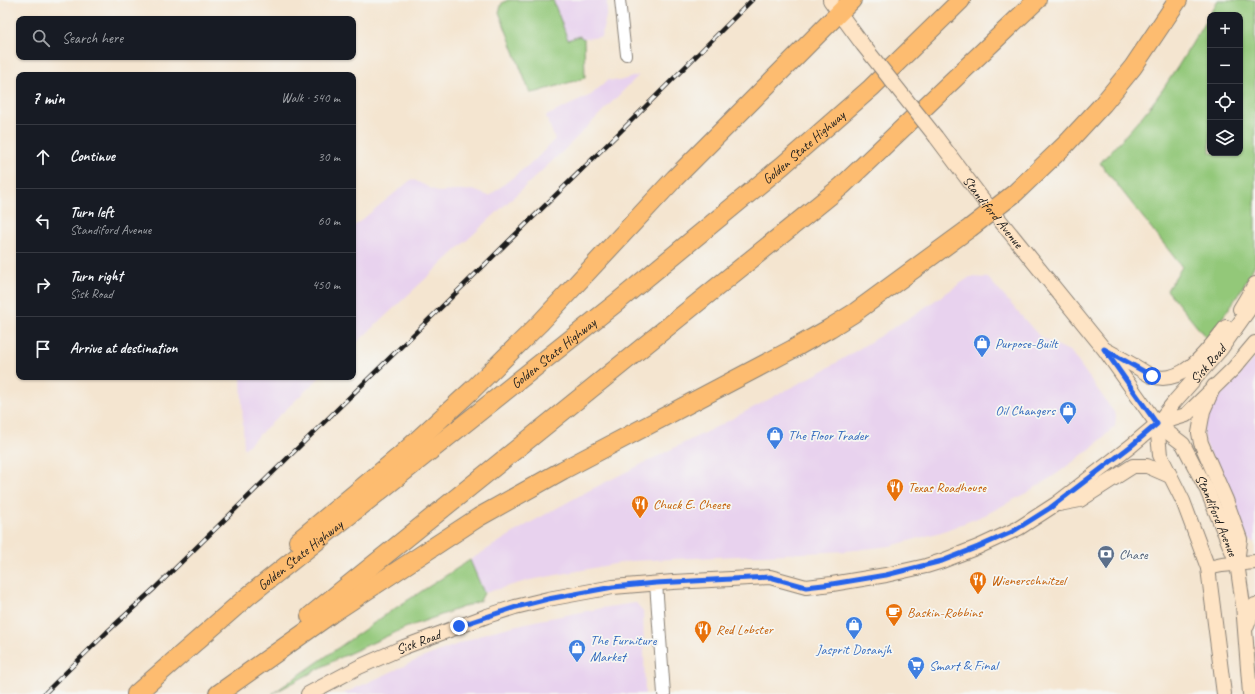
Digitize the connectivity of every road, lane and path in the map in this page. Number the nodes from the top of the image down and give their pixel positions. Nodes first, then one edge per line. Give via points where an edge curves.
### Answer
1 (620, 0) edge
2 (852, 0) edge
3 (961, 0) edge
4 (1037, 0) edge
5 (1178, 0) edge
6 (834, 6) edge
7 (626, 55) dead end
8 (992, 210) junction
9 (1255, 284) edge
10 (1255, 301) edge
11 (1255, 343) edge
12 (1104, 349) junction
13 (1214, 386) junction
14 (1157, 424) junction
15 (1170, 476) junction
16 (1056, 504) junction
17 (1255, 562) edge
18 (1237, 563) junction
19 (1208, 568) junction
20 (656, 583) junction
21 (1255, 605) edge
22 (1245, 630) junction
23 (139, 691) edge
24 (218, 694) edge
25 (308, 694) edge
26 (664, 694) edge
27 (1224, 694) edge
28 (1250, 694) edge

1 - 7 street
2 - 6 highway
3 - 23 highway, Golden State Highway via 871,88 782,166 616,303 248,596
4 - 24 highway via 842,186 324,604
5 - 8 highway via 1133,67 1103,104 1015,193
6 - 8 main road, Standiford Avenue, bridge
6 - 23 highway via 540,323 401,455 241,587
8 - 12 main road, Standiford Avenue
8 - 24 highway via 908,274 830,328 479,517 331,614
9 - 12 main road via 1241,308 1217,339 1199,359 1180,374 1167,378 1152,376
10 - 14 main road, Sisk Road via 1221,349
11 - 13 main road, Sisk Road via 1234,368
12 - 14 main road, Standiford Avenue
13 - 14 main road, Sisk Road via 1186,415
13 - 18 main road via 1203,411 1199,433 1240,539
14 - 15 main road, Standiford Avenue via 1160,455
14 - 16 main road, Sisk Road
14 - 18 main road, Standiford Avenue via 1184,444 1207,490
15 - 16 main road via 1147,466 1133,466 1080,500
15 - 19 main road, Standiford Avenue via 1183,501
16 - 20 main road, Sisk Road via 1019,528 978,547 942,561 886,575 806,587 770,577
17 - 18 main road
18 - 19 main road
18 - 22 main road, Standiford Avenue
19 - 27 main road, Standiford Avenue
20 - 25 main road, Sisk Road via 585,592 508,610 404,647
20 - 26 street
21 - 22 main road
22 - 28 main road, Standiford Avenue

